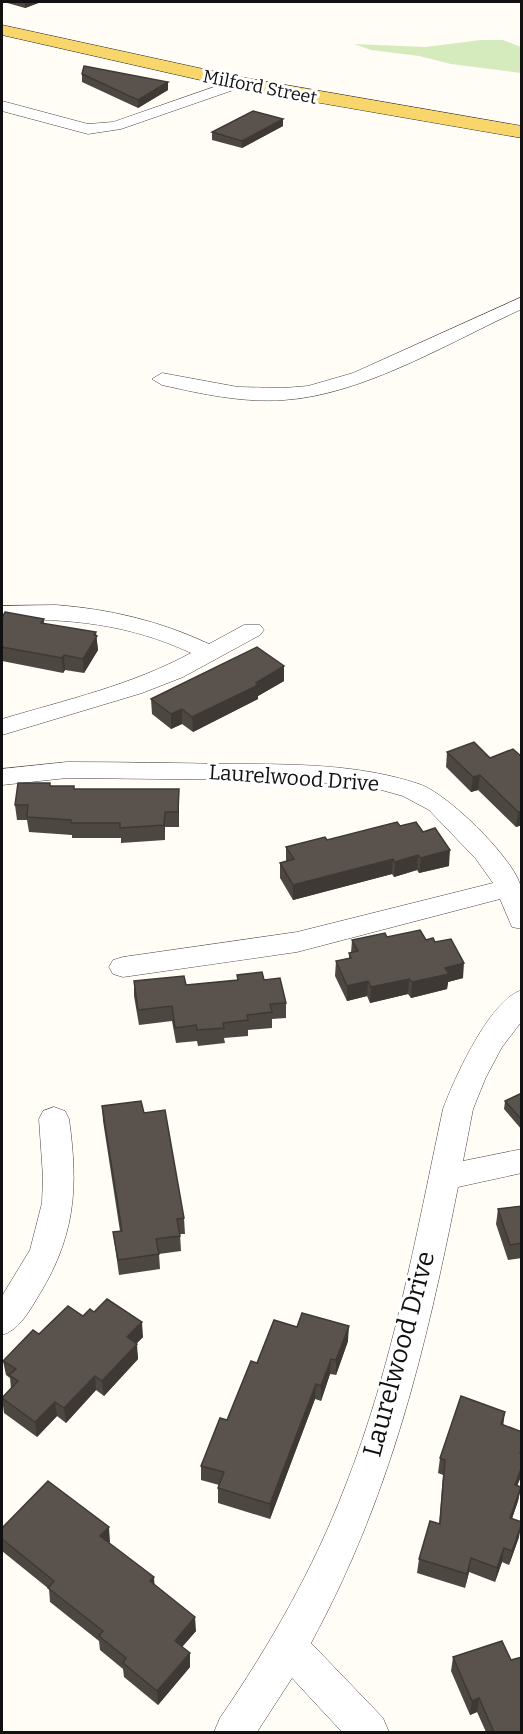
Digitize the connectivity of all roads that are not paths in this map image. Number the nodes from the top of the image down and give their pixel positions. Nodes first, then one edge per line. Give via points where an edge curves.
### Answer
1 (2, 30) edge
2 (240, 83) junction
3 (2, 106) edge
4 (522, 132) edge
5 (522, 302) edge
6 (162, 379) dead end
7 (2, 613) edge
8 (252, 630) dead end
9 (208, 653) junction
10 (2, 726) edge
11 (2, 777) edge
12 (508, 888) junction
13 (522, 920) edge
14 (123, 967) dead end
15 (522, 1000) edge
16 (54, 1119) dead end
17 (522, 1161) edge
18 (444, 1177) junction
19 (2, 1321) edge
20 (287, 1645) junction
21 (234, 1732) edge
22 (369, 1732) edge

1 - 2 main road, Milford Street
2 - 3 street via 115,126 88,129
2 - 4 main road, Milford Street
5 - 6 street via 333,387 289,395 249,396
7 - 9 street via 40,610 120,620 176,636
8 - 9 street
9 - 10 street via 133,688
11 - 12 street, Laurelwood Drive via 67,770 256,772 378,781 412,790 438,804 485,853
12 - 13 street, Laurelwood Drive
12 - 14 street via 297,942
15 - 18 street, Laurelwood Drive via 473,1067 458,1109
16 - 19 street via 60,1191 54,1234 25,1293
17 - 18 street
18 - 20 street, Laurelwood Drive via 392,1402 350,1522
20 - 21 street, Laurelwood Drive
20 - 22 street

